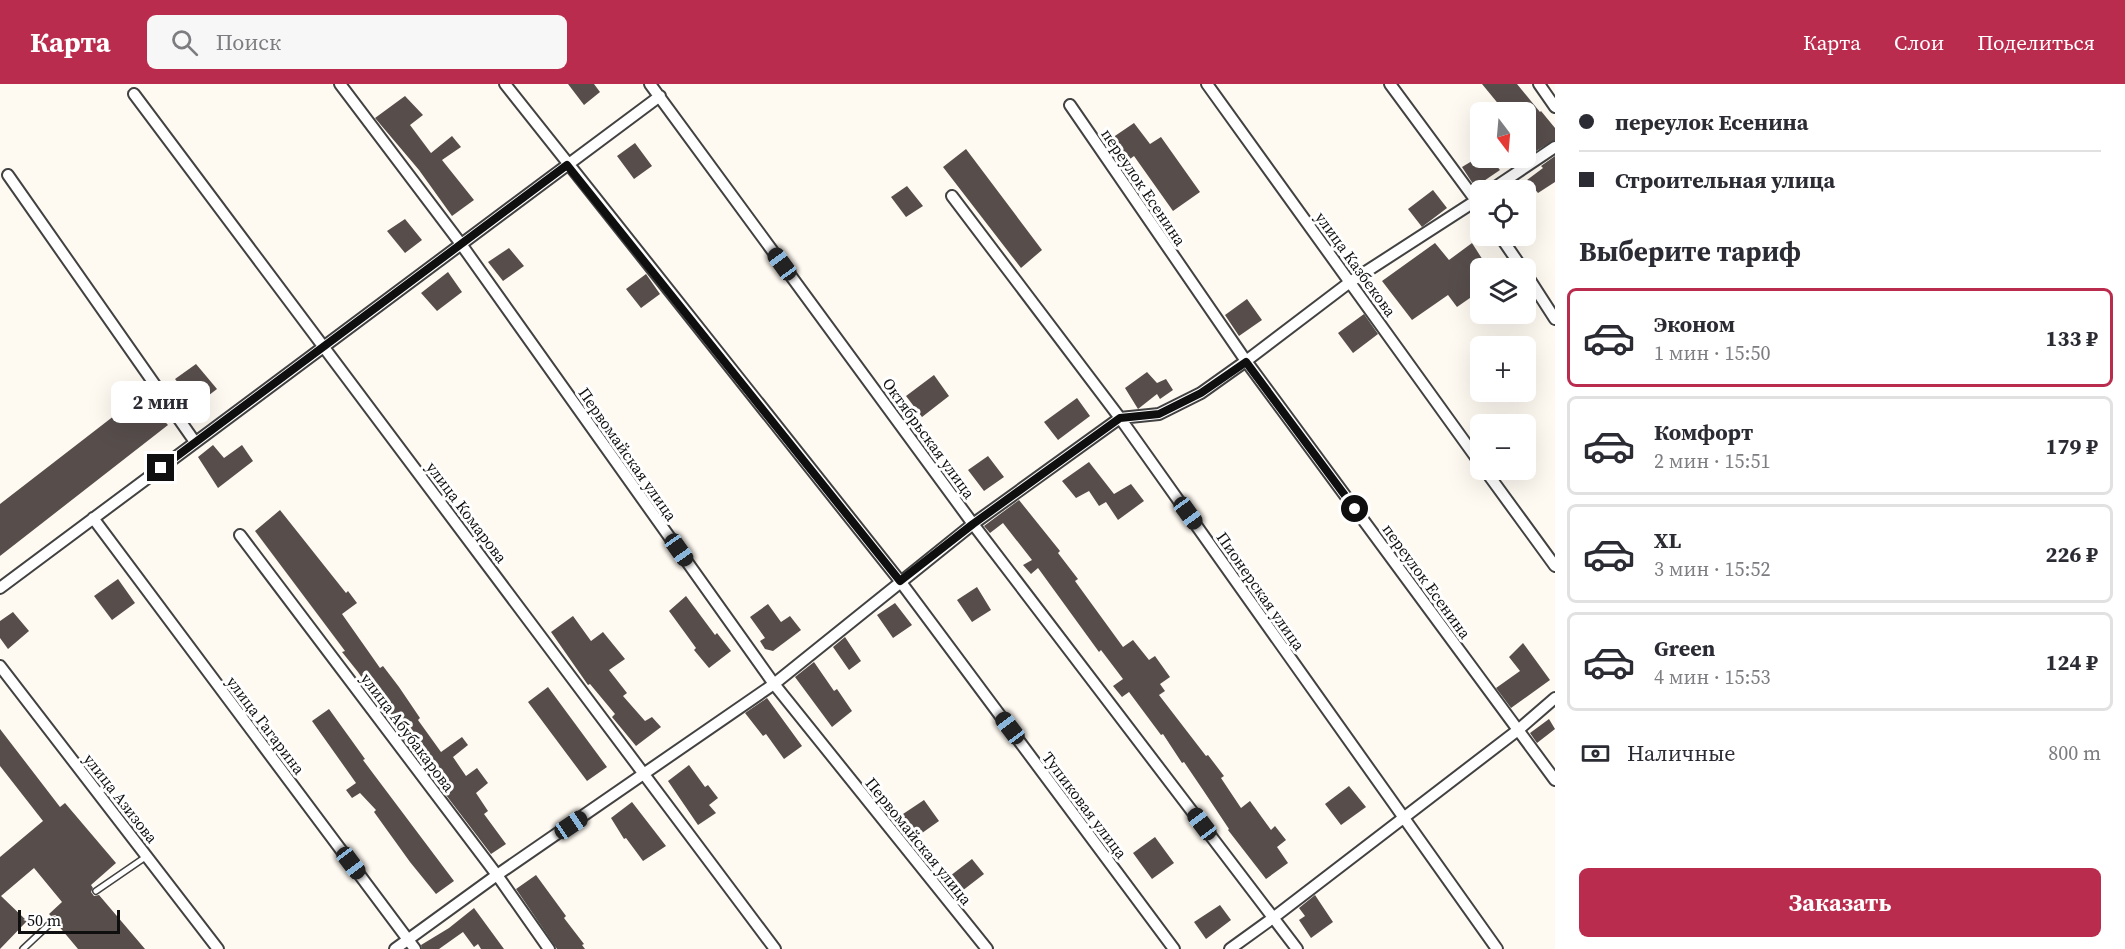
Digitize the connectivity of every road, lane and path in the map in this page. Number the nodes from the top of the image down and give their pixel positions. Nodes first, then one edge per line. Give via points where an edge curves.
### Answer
1 (340, 84) edge
2 (505, 84) edge
3 (650, 84) edge
4 (1207, 84) edge
5 (1390, 84) edge
6 (1539, 84) edge
7 (134, 94) dead end
8 (660, 96) junction
9 (1070, 105) dead end
10 (1555, 107) edge
11 (1555, 147) edge
12 (567, 165) junction
13 (8, 175) dead end
14 (1506, 180) edge
15 (1470, 190) edge
16 (952, 196) dead end
17 (1470, 208) edge
18 (461, 244) junction
19 (1350, 282) junction
20 (1536, 290) edge
21 (1555, 319) edge
22 (324, 347) junction
23 (1246, 362) junction
24 (1120, 418) junction
25 (195, 442) junction
26 (1470, 449) edge
27 (1492, 480) edge
28 (93, 518) junction
29 (973, 524) junction
30 (240, 535) dead end
31 (1555, 566) edge
32 (900, 581) junction
33 (0, 588) edge
34 (0, 666) edge
35 (774, 684) junction
36 (1555, 698) edge
37 (1518, 730) junction
38 (645, 774) junction
39 (1555, 780) edge
40 (1403, 817) junction
41 (147, 856) junction
42 (497, 875) junction
43 (96, 891) dead end
44 (1273, 918) junction
45 (54, 920) dead end
46 (408, 939) junction
47 (23, 949) edge
48 (218, 949) edge
49 (395, 949) edge
50 (416, 949) edge
51 (549, 949) edge
52 (775, 949) edge
53 (987, 949) edge
54 (1174, 949) edge
55 (1230, 949) edge
56 (1297, 949) edge
57 (1497, 949) edge

1 - 18 street, Первомайская улица
2 - 12 street, Тупиковая улица
3 - 8 street, Октябрьская улица
4 - 19 street, улица Казбекова
5 - 15 street
6 - 10 street
7 - 22 street, улица Комарова
8 - 12 street
8 - 29 street, Октябрьская улица
9 - 23 street, переулок Есенина
11 - 14 street
12 - 18 street
12 - 32 street, Тупиковая улица
13 - 25 street
16 - 24 street, Пионерская улица
17 - 19 street
18 - 22 street
18 - 35 street, Первомайская улица
19 - 23 street
19 - 26 street, улица Казбекова
20 - 21 street
22 - 25 street
22 - 38 street, улица Комарова
23 - 24 street via 1201,393 1159,414
23 - 37 street, переулок Есенина
24 - 29 street
24 - 40 street, Пионерская улица
25 - 28 street
27 - 31 street
28 - 33 street
28 - 46 street, улица Гагарина
29 - 32 street
29 - 44 street, Октябрьская улица
30 - 42 street, улица Абубакарова
32 - 35 street
32 - 54 street, Тупиковая улица
34 - 41 street, улица Азизова
35 - 38 street
35 - 53 street, Первомайская улица
36 - 37 street
37 - 39 street, переулок Есенина
37 - 40 street
38 - 42 street
38 - 52 street, улица Комарова
40 - 44 street
40 - 57 street, Пионерская улица
41 - 43 lane
41 - 48 street, улица Азизова
42 - 46 street
42 - 51 street, улица Абубакарова
44 - 55 street
44 - 56 street, Октябрьская улица
45 - 47 lane
46 - 49 street
46 - 50 street, улица Гагарина

